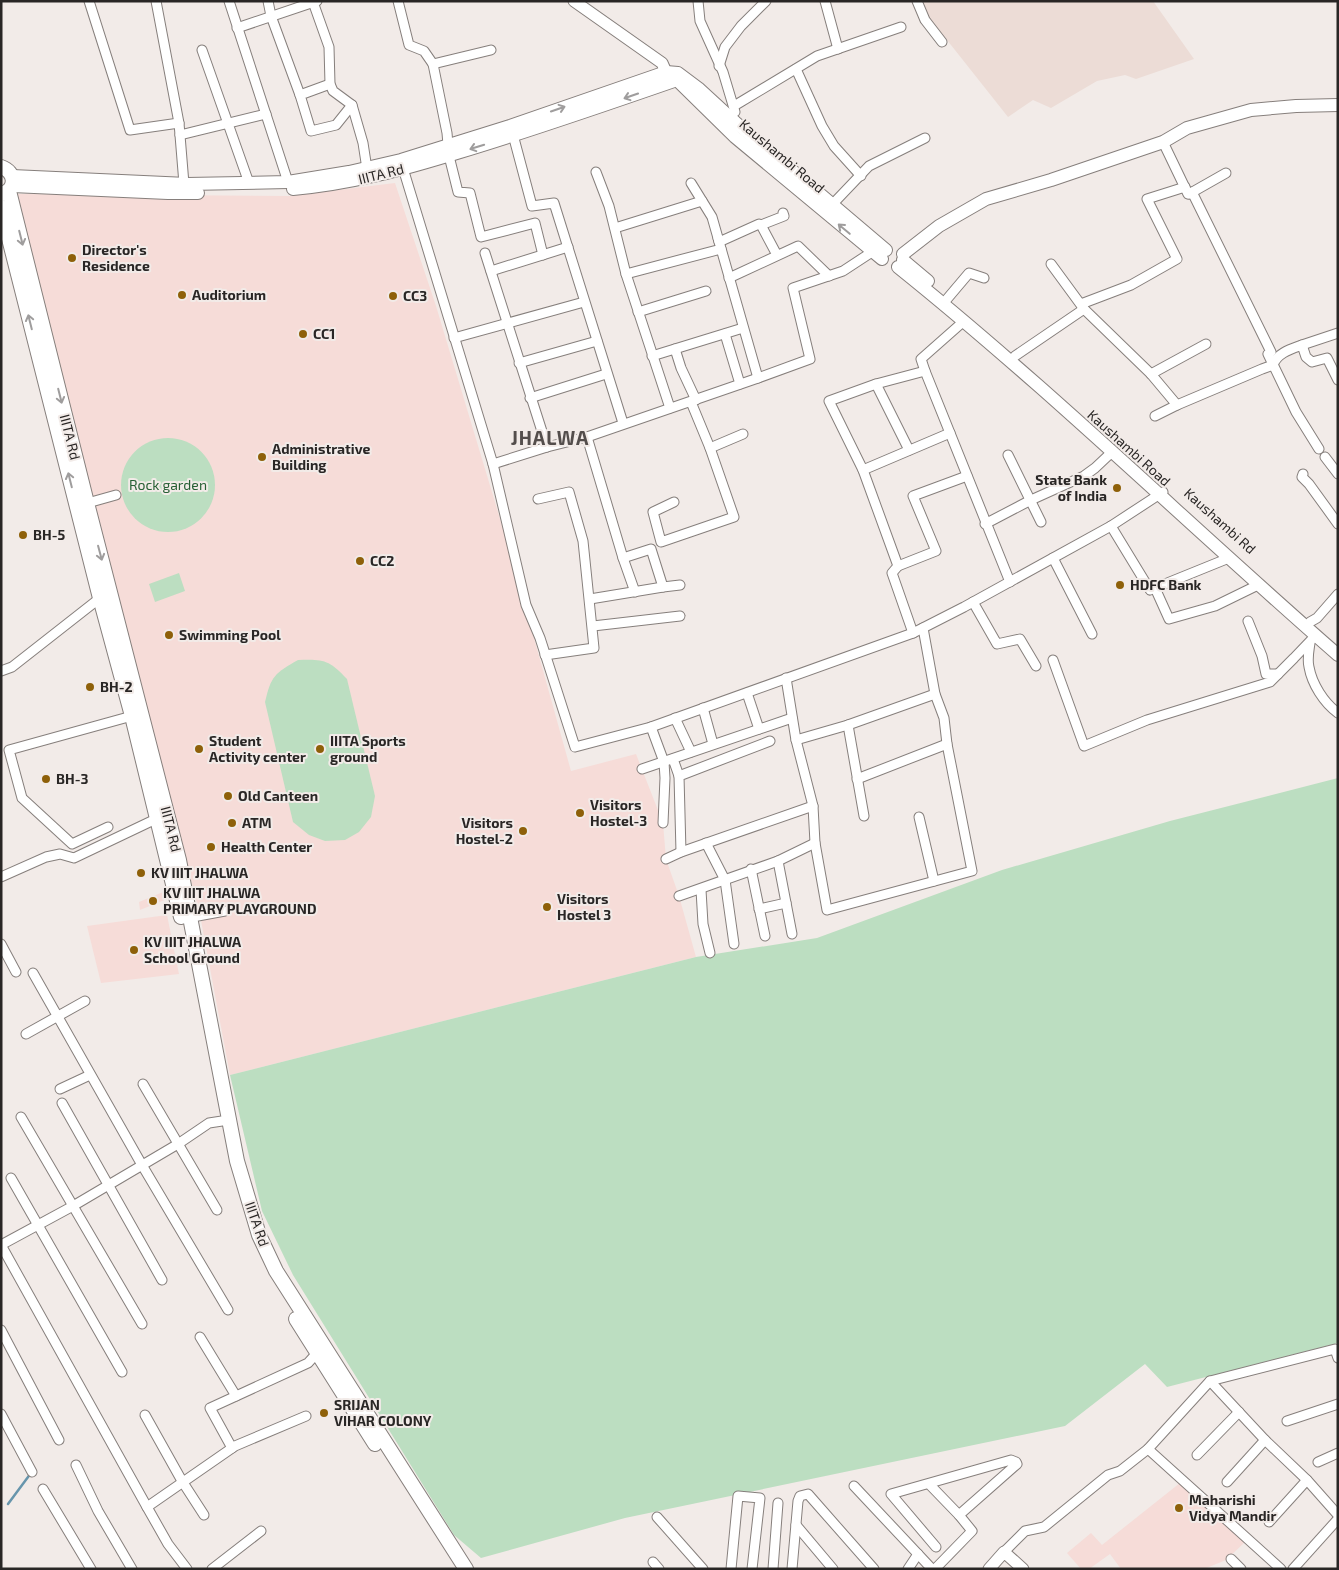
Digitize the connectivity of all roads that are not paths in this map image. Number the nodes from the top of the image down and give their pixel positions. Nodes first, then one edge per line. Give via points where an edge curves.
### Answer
1 (89, 1) edge
2 (156, 1) edge
3 (229, 1) edge
4 (268, 1) edge
5 (398, 1) edge
6 (574, 1) edge
7 (698, 1) edge
8 (766, 1) edge
9 (825, 1) edge
10 (917, 1) edge
11 (315, 2) edge
12 (271, 16) junction
13 (901, 27) dead end
14 (237, 28) junction
15 (942, 42) dead end
16 (838, 49) junction
17 (202, 50) dead end
18 (491, 50) dead end
19 (433, 64) junction
20 (719, 66) junction
21 (796, 69) junction
22 (666, 72) junction
23 (677, 80) junction
24 (330, 84) junction
25 (300, 95) junction
26 (352, 105) junction
27 (1338, 105) edge
28 (734, 106) junction
29 (266, 114) junction
30 (735, 122) junction
31 (179, 123) junction
32 (228, 124) junction
33 (511, 131) junction
34 (180, 135) junction
35 (735, 137) junction
36 (925, 138) dead end
37 (1163, 142) junction
38 (448, 150) junction
39 (402, 164) junction
40 (367, 169) junction
41 (596, 172) dead end
42 (1226, 174) dead end
43 (861, 176) junction
44 (288, 182) junction
45 (7, 183) edge
46 (249, 183) junction
47 (691, 183) dead end
48 (184, 184) junction
49 (1187, 190) junction
50 (702, 201) junction
51 (1, 207) edge
52 (829, 208) junction
53 (783, 213) dead end
54 (761, 225) junction
55 (614, 228) junction
56 (718, 238) junction
57 (568, 247) junction
58 (721, 250) junction
59 (485, 253) dead end
60 (543, 255) junction
61 (777, 255) junction
62 (892, 256) junction
63 (1051, 264) dead end
64 (491, 271) junction
65 (626, 274) junction
66 (829, 276) junction
67 (729, 278) junction
68 (984, 278) dead end
69 (706, 291) dead end
70 (947, 299) junction
71 (584, 302) junction
72 (1084, 309) junction
73 (638, 312) junction
74 (964, 322) junction
75 (507, 324) junction
76 (742, 328) junction
77 (1338, 333) edge
78 (725, 334) junction
79 (454, 338) junction
80 (597, 341) junction
81 (1206, 344) dead end
82 (1302, 345) junction
83 (675, 349) junction
84 (652, 356) junction
85 (1015, 356) junction
86 (519, 363) junction
87 (1272, 365) junction
88 (1262, 368) junction
89 (925, 371) junction
90 (606, 374) junction
91 (1151, 374) junction
92 (758, 378) junction
93 (1280, 378) junction
94 (1338, 380) edge
95 (740, 384) junction
96 (876, 384) junction
97 (530, 398) junction
98 (693, 401) junction
99 (1177, 405) junction
100 (670, 408) junction
101 (1155, 416) dead end
102 (623, 424) junction
103 (950, 433) junction
104 (743, 434) dead end
105 (587, 437) junction
106 (547, 447) junction
107 (710, 448) junction
108 (1319, 449) dead end
109 (909, 450) junction
110 (1112, 452) junction
111 (1008, 455) dead end
112 (1325, 457) dead end
113 (493, 464) junction
114 (863, 470) junction
115 (1303, 474) dead end
116 (1338, 474) edge
117 (967, 476) junction
118 (1161, 493) junction
119 (116, 495) dead end
120 (538, 500) dead end
121 (1030, 500) junction
122 (674, 502) dead end
123 (82, 504) junction
124 (1041, 522) dead end
125 (985, 524) junction
126 (1338, 524) edge
127 (1111, 526) junction
128 (623, 558) junction
129 (1053, 558) junction
130 (1229, 558) junction
131 (898, 566) junction
132 (1010, 582) junction
133 (680, 585) dead end
134 (1258, 585) junction
135 (664, 587) junction
136 (1155, 588) junction
137 (635, 592) junction
138 (1338, 594) edge
139 (590, 599) junction
140 (104, 600) junction
141 (973, 602) junction
142 (680, 616) dead end
143 (1248, 622) dead end
144 (1310, 622) junction
145 (593, 626) junction
146 (923, 628) junction
147 (913, 633) junction
148 (1092, 634) dead end
149 (1312, 639) junction
150 (1338, 646) edge
151 (1338, 654) edge
152 (546, 655) junction
153 (1053, 660) dead end
154 (1036, 666) dead end
155 (1, 671) edge
156 (1278, 674) junction
157 (786, 678) junction
158 (747, 692) junction
159 (935, 694) junction
160 (703, 708) junction
161 (1338, 713) edge
162 (137, 715) junction
163 (675, 718) junction
164 (792, 718) junction
165 (848, 725) junction
166 (651, 727) junction
167 (759, 729) junction
168 (796, 740) junction
169 (770, 741) dead end
170 (713, 744) junction
171 (947, 744) junction
172 (691, 752) junction
173 (668, 760) junction
174 (642, 769) dead end
175 (679, 776) junction
176 (857, 779) junction
177 (813, 806) junction
178 (864, 816) dead end
179 (163, 817) junction
180 (919, 817) dead end
181 (663, 823) dead end
182 (108, 826) dead end
183 (706, 843) junction
184 (815, 843) junction
185 (681, 852) junction
186 (666, 859) dead end
187 (778, 861) junction
188 (751, 869) junction
189 (1, 877) edge
190 (724, 880) junction
191 (934, 881) junction
192 (701, 890) junction
193 (678, 896) dead end
194 (786, 903) junction
195 (759, 909) junction
196 (225, 911) dead end
197 (186, 918) junction
198 (792, 934) dead end
199 (765, 936) dead end
200 (1, 944) edge
201 (734, 944) dead end
202 (710, 953) dead end
203 (16, 972) dead end
204 (33, 973) dead end
205 (85, 1001) dead end
206 (57, 1017) junction
207 (26, 1034) dead end
208 (90, 1075) junction
209 (143, 1084) dead end
210 (60, 1089) dead end
211 (62, 1103) dead end
212 (22, 1117) dead end
213 (222, 1121) junction
214 (178, 1144) junction
215 (234, 1162) junction
216 (142, 1165) junction
217 (11, 1178) dead end
218 (108, 1185) junction
219 (73, 1206) junction
220 (217, 1210) dead end
221 (38, 1225) junction
222 (1, 1245) edge
223 (162, 1280) dead end
224 (228, 1310) dead end
225 (142, 1324) dead end
226 (1, 1330) edge
227 (200, 1337) dead end
228 (1337, 1352) edge
229 (317, 1353) junction
230 (122, 1372) dead end
231 (1210, 1381) junction
232 (236, 1396) junction
233 (1338, 1404) edge
234 (1239, 1412) junction
235 (1, 1414) edge
236 (145, 1415) dead end
237 (306, 1416) dead end
238 (1287, 1421) dead end
239 (59, 1440) dead end
240 (1265, 1440) junction
241 (232, 1448) junction
242 (1148, 1449) junction
243 (1338, 1454) edge
244 (1197, 1455) dead end
245 (1318, 1462) dead end
246 (76, 1465) dead end
247 (32, 1472) dead end
248 (1307, 1480) junction
249 (182, 1481) junction
250 (1227, 1482) dead end
251 (930, 1485) junction
252 (854, 1486) dead end
253 (43, 1489) dead end
254 (778, 1503) dead end
255 (147, 1507) junction
256 (1338, 1514) edge
257 (204, 1515) dead end
258 (959, 1515) junction
259 (657, 1517) dead end
260 (1338, 1519) edge
261 (1268, 1522) dead end
262 (796, 1525) junction
263 (261, 1531) dead end
264 (936, 1547) dead end
265 (1004, 1552) junction
266 (918, 1554) junction
267 (1231, 1559) dead end
268 (871, 1568) edge
269 (91, 1569) edge
270 (132, 1569) edge
271 (187, 1569) edge
272 (212, 1569) edge
273 (456, 1569) edge
274 (466, 1569) edge
275 (703, 1569) edge
276 (732, 1569) edge
277 (752, 1569) edge
278 (773, 1569) edge
279 (792, 1569) edge
280 (833, 1569) edge
281 (908, 1569) edge
282 (934, 1569) edge
283 (989, 1569) edge
284 (1023, 1569) edge
285 (1241, 1569) edge
286 (1280, 1569) edge
287 (1293, 1569) edge

1 - 31 street via 130,130
2 - 31 street
3 - 14 street
4 - 12 street
5 - 19 street via 410,45 424,51
6 - 22 street via 662,64
7 - 20 street via 700,21
8 - 20 street via 725,47
9 - 16 street
10 - 15 street via 925,20
11 - 12 street
11 - 24 street via 329,47
12 - 14 street
12 - 25 street
13 - 16 street
14 - 29 street
16 - 21 street
17 - 32 street
18 - 19 street
19 - 38 street
20 - 28 street
21 - 28 street
21 - 43 street via 826,133
22 - 23 main road, Kaushambi Road
22 - 30 main road, Kaushambi Rd via 678,73
33 -> 22 main road, IIITA Rd
23 -> 33 main road, IIITA Rd
23 - 35 main road, Kaushambi Road
24 - 25 street
24 - 26 street via 333,91
25 - 26 street via 311,131 336,125
26 - 40 street
27 - 37 main road via 1251,110 1187,128
28 - 30 street
29 - 32 street
29 - 44 street
30 - 35 street
30 - 52 main road, Kaushambi Rd
31 - 34 street
32 - 34 street
32 - 46 street
33 - 38 main road, IIITA Rd
33 - 57 street via 532,206 554,203
34 - 48 street
35 - 52 main road, Kaushambi Road
36 - 43 street via 869,166
37 - 49 street
37 - 62 main road via 986,199 939,226 921,231
38 - 39 main road, IIITA Rd
38 - 60 street via 458,192 470,193 481,237 535,223
39 - 40 main road, IIITA Rd
39 - 45 main road, IIITA Rd via 352,182 217,192 168,193
39 - 79 street
40 - 44 main road, IIITA Rd
41 - 55 street
42 - 49 street
43 - 52 street
44 - 46 main road, IIITA Rd
45 - 48 main road, IIITA Rd
45 -> 123 main road, IIITA Rd
46 - 48 main road, IIITA Rd
47 - 50 street
49 - 72 street via 1147,199 1177,259 1131,284 1081,304
49 - 87 street via 1192,192 1267,343
50 - 55 street
50 - 56 street via 712,217
123 -> 51 main road, IIITA Rd
52 - 62 main road, Kaushambi Rd
53 - 54 street via 784,216
54 - 56 street via 719,242
54 - 61 street
55 - 65 street
56 - 58 street
57 - 60 street
57 - 71 street
58 - 65 street
58 - 67 street
59 - 64 street
60 - 64 street
61 - 66 street via 798,246
61 - 67 street
62 - 66 street
62 - 70 main road, Kaushambi Rd
62 - 74 main road, Kaushambi Road
63 - 72 street
64 - 75 street
65 - 73 street
66 - 92 street via 792,288 810,358
67 - 76 street
68 - 70 street via 969,273
69 - 73 street
70 - 85 main road, Kaushambi Rd
71 - 75 street
71 - 80 street
72 - 85 street
72 - 91 street
73 - 84 street
74 - 89 street via 922,359
74 - 110 main road, Kaushambi Road
75 - 79 street
75 - 86 street
76 - 78 street
76 - 92 street
77 - 82 street
78 - 83 street
78 - 95 street
79 - 113 street
80 - 86 street
80 - 90 street
81 - 91 street
82 - 87 street via 1280,355
82 - 94 street via 1306,357 1312,362 1327,358
83 - 84 street
83 - 98 street
84 - 100 street
85 - 118 main road, Kaushambi Rd
86 - 97 street
87 - 88 street
87 - 93 street
88 - 93 street
88 - 99 street
89 - 96 street
89 - 103 street
90 - 97 street
90 - 102 street
91 - 99 street
92 - 95 street
93 - 108 street
95 - 98 street
96 - 109 street
96 - 114 street via 829,401
97 - 106 street
98 - 100 street
98 - 107 street
99 - 101 street
100 - 102 street
102 - 105 street
103 - 109 street
103 - 117 street
104 - 107 street
105 - 106 street
105 - 128 street
106 - 113 street
107 - 122 street via 734,517 661,542 653,512
109 - 114 street
110 - 118 main road, Kaushambi Road
110 - 121 street via 1084,476
111 - 121 street
112 - 116 street
113 - 152 street via 526,605
114 - 131 street
115 - 126 street via 1302,478
117 - 125 street
117 - 131 street via 913,496 936,551
118 - 127 street
118 - 130 main road, Kaushambi Road
118 - 144 main road, Kaushambi Rd
119 - 123 street
120 - 139 street via 569,492 583,540
121 - 124 street
121 - 125 street
123 - 140 main road, IIITA Rd
125 - 132 street
127 - 129 street
127 - 136 street via 1150,590
128 - 135 street via 651,549
128 - 137 street
129 - 132 street
129 - 148 street
130 - 134 main road, Kaushambi Road
130 - 136 street
131 - 147 street via 892,572
132 - 141 street
133 - 135 street
134 - 136 street via 1215,606 1170,619
134 - 149 main road, Kaushambi Road
135 - 137 street
137 - 139 street
138 - 144 street
139 - 145 street
140 - 155 street via 12,667
140 - 162 main road, IIITA Rd
141 - 146 street
141 - 154 street via 997,644 1020,639
142 - 145 street
143 - 156 street via 1266,674
144 - 150 main road, Kaushambi Rd
145 - 152 street via 594,648
146 - 147 street
146 - 159 street
147 - 157 street
149 - 151 main road, Kaushambi Road
149 - 156 street
149 - 161 street via 1308,665 1314,683
152 - 166 street via 575,747
153 - 156 street via 1084,746 1147,720 1270,682
157 - 158 street
157 - 164 street
158 - 160 street
158 - 167 street
159 - 165 street
159 - 171 street via 944,718
160 - 163 street
160 - 170 street
162 - 179 main road, IIITA Rd
162 - 182 street via 9,750 22,798 72,844
163 - 166 street
163 - 172 street
164 - 167 street
164 - 168 street
165 - 168 street
165 - 176 street
166 - 173 street
167 - 170 street
168 - 177 street
169 - 175 street
170 - 172 street
171 - 176 street
171 - 191 street via 972,871
172 - 173 street
173 - 174 street
173 - 175 street
173 - 181 street
175 - 185 street
176 - 178 street
177 - 183 street
177 - 184 street
179 - 189 street via 74,858 60,854 46,856
179 - 197 main road, IIITA Rd
180 - 191 street
183 - 185 street
183 - 190 street
184 - 187 street
184 - 191 street via 827,910
185 - 186 street
187 - 188 street
187 - 194 street
188 - 190 street
188 - 195 street
190 - 192 street
190 - 201 street
192 - 193 street
192 - 202 street via 703,924
194 - 195 street
194 - 198 street
195 - 199 street
196 - 197 street
197 - 213 main road, IIITA Rd
197 - 215 main road, IIITA Rd
200 - 203 street
204 - 206 street
205 - 206 street
206 - 207 street
206 - 208 street
208 - 210 street
208 - 216 street
209 - 214 street
211 - 218 street
212 - 219 street
213 - 214 street via 209,1123
213 - 215 main road, IIITA Rd
214 - 216 street
214 - 220 street
215 - 229 main road, IIITA Rd via 244,1217 258,1254
215 - 274 main road, IIITA Rd via 259,1235 276,1271
216 - 218 street
216 - 224 street
217 - 221 street
218 - 219 street
218 - 223 street
219 - 221 street
219 - 225 street
221 - 222 street
221 - 230 street
222 - 255 street
226 - 239 street
227 - 232 street
228 - 231 street
229 - 232 street via 308,1363
229 - 273 main road, IIITA Rd
231 - 234 street
231 - 242 street
232 - 241 street via 210,1408
233 - 238 street
234 - 240 street
234 - 244 street
235 - 247 street
236 - 249 street
237 - 241 street
240 - 248 street
240 - 250 street
241 - 249 street
242 - 265 street via 1120,1471 1108,1475 1044,1527 1025,1531
242 - 286 street
243 - 245 street
246 - 270 street
248 - 256 street
248 - 261 street
249 - 255 street
249 - 257 street
251 - 258 street
251 - 258 street via 1011,1460 1016,1462
251 - 264 street via 892,1494
252 - 266 street
253 - 269 street
254 - 278 street
255 - 271 street
258 - 282 street via 972,1531
259 - 275 street
260 - 287 street
262 - 268 street via 798,1501 800,1496 808,1494
262 - 279 street
262 - 280 street
263 - 272 street
265 - 283 street
265 - 284 street
266 - 281 street
266 - 282 street
267 - 285 street
276 - 277 street via 738,1496 760,1498

